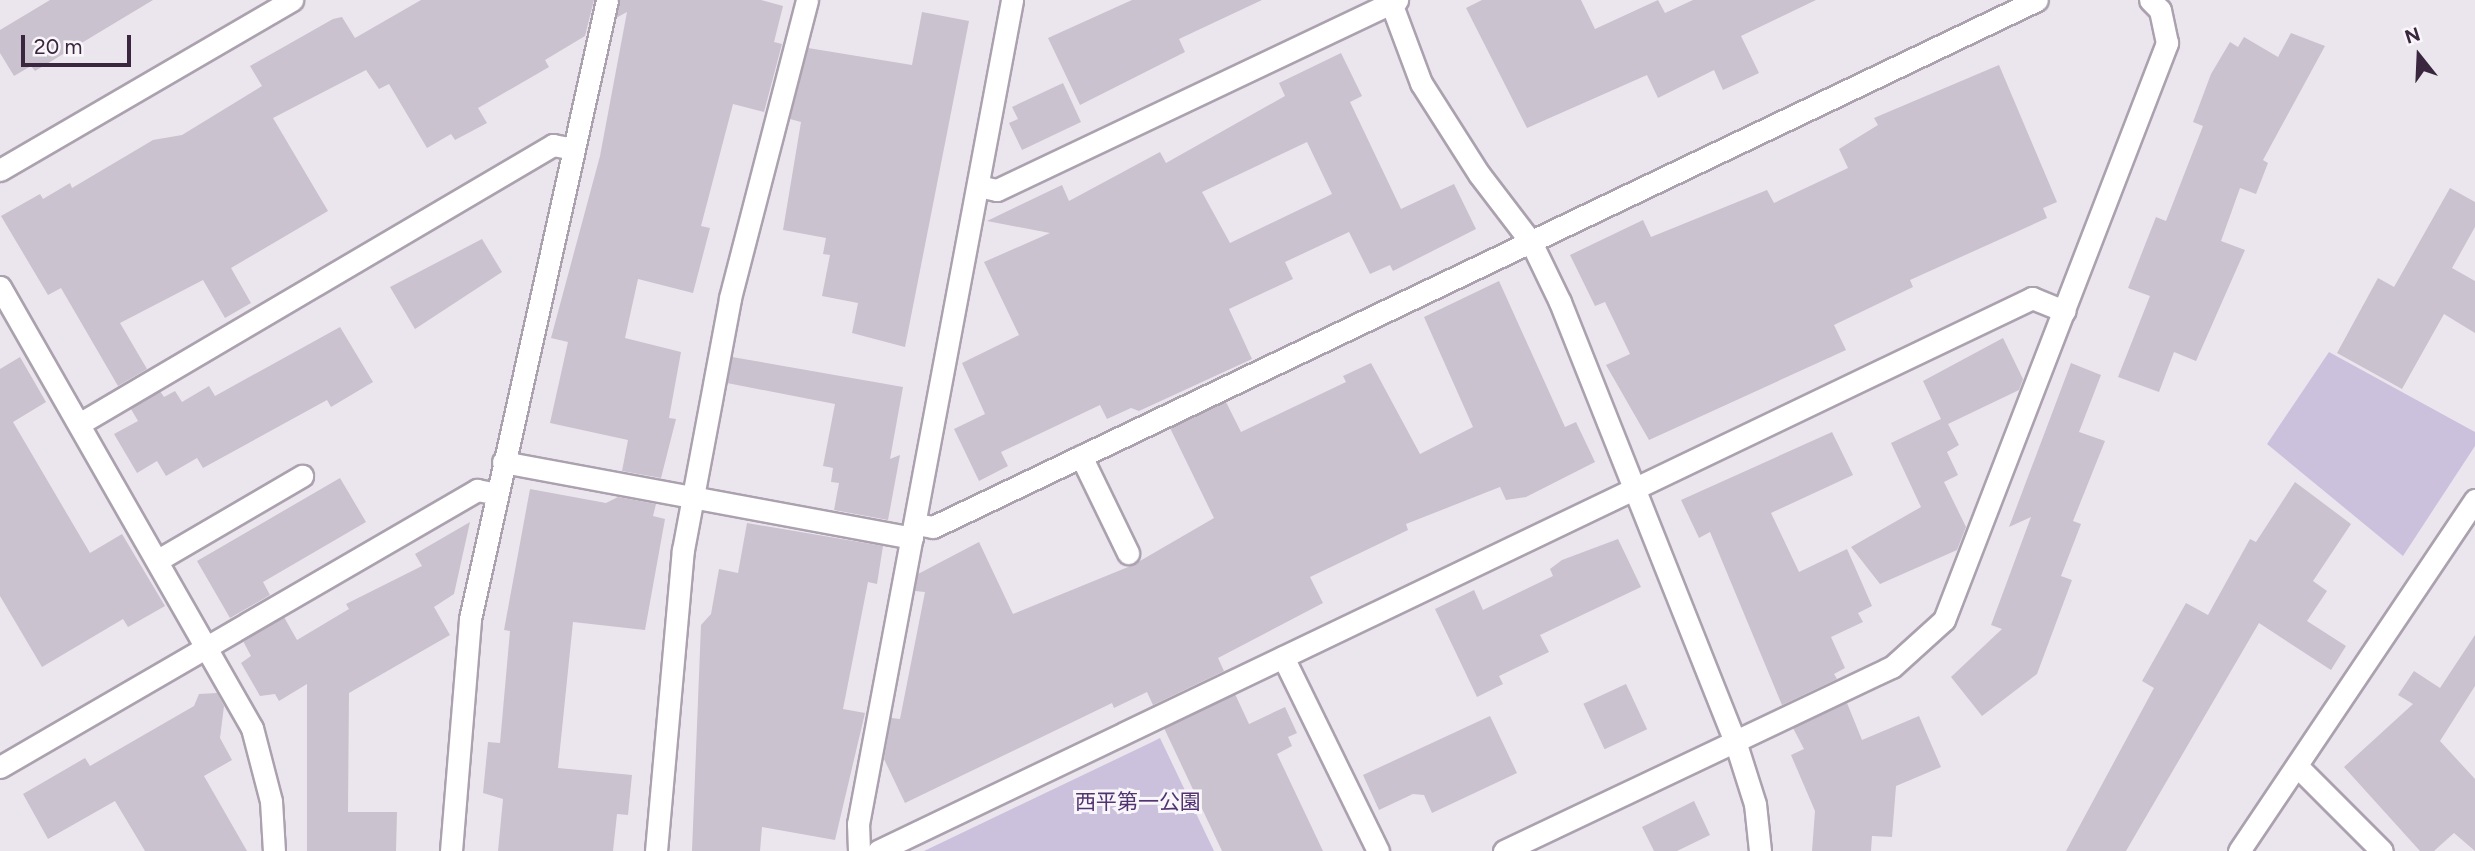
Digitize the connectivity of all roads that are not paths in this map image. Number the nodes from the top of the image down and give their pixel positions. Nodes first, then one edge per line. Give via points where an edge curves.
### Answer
1 (292, 0) edge
2 (607, 0) edge
3 (807, 0) edge
4 (1012, 0) edge
5 (2037, 0) edge
6 (2150, 0) edge
7 (1393, 1) edge
8 (573, 149) junction
9 (0, 170) edge
10 (978, 186) junction
11 (1531, 242) junction
12 (0, 287) edge
13 (2065, 311) junction
14 (79, 424) junction
15 (1081, 456) junction
16 (503, 463) junction
17 (302, 476) dead end
18 (1634, 488) junction
19 (497, 494) junction
20 (692, 498) junction
21 (2475, 500) edge
22 (913, 531) junction
23 (1128, 553) dead end
24 (158, 560) junction
25 (208, 646) junction
26 (1283, 657) junction
27 (1735, 741) junction
28 (0, 767) edge
29 (2299, 768) junction
30 (274, 851) edge
31 (451, 851) edge
32 (656, 851) edge
33 (859, 851) edge
34 (878, 851) edge
35 (1378, 851) edge
36 (1504, 851) edge
37 (1760, 851) edge
38 (2239, 851) edge
39 (2382, 851) edge

1 - 9 street
2 - 8 street
3 - 20 street via 730,298
4 - 10 street
5 - 11 street
6 - 13 street via 2160,10 2167,43
7 - 10 street via 998,190
7 - 11 street via 1409,57 1436,108
8 - 14 street via 553,145
8 - 16 street
10 - 22 street
11 - 15 street
11 - 18 street
12 - 14 street
13 - 18 street via 2032,298
13 - 27 street via 1944,620 1892,667
14 - 24 street
15 - 22 street via 933,527
15 - 23 street
16 - 19 street
16 - 20 street
17 - 24 street
18 - 26 street
18 - 27 street
19 - 25 street via 477,489
19 - 31 street via 470,619
20 - 22 street
20 - 32 street
21 - 29 street
22 - 33 street via 858,824
24 - 25 street
25 - 28 street
25 - 30 street via 263,764
26 - 34 street
26 - 35 street
27 - 36 street
27 - 37 street via 1755,804
29 - 38 street
29 - 39 street

